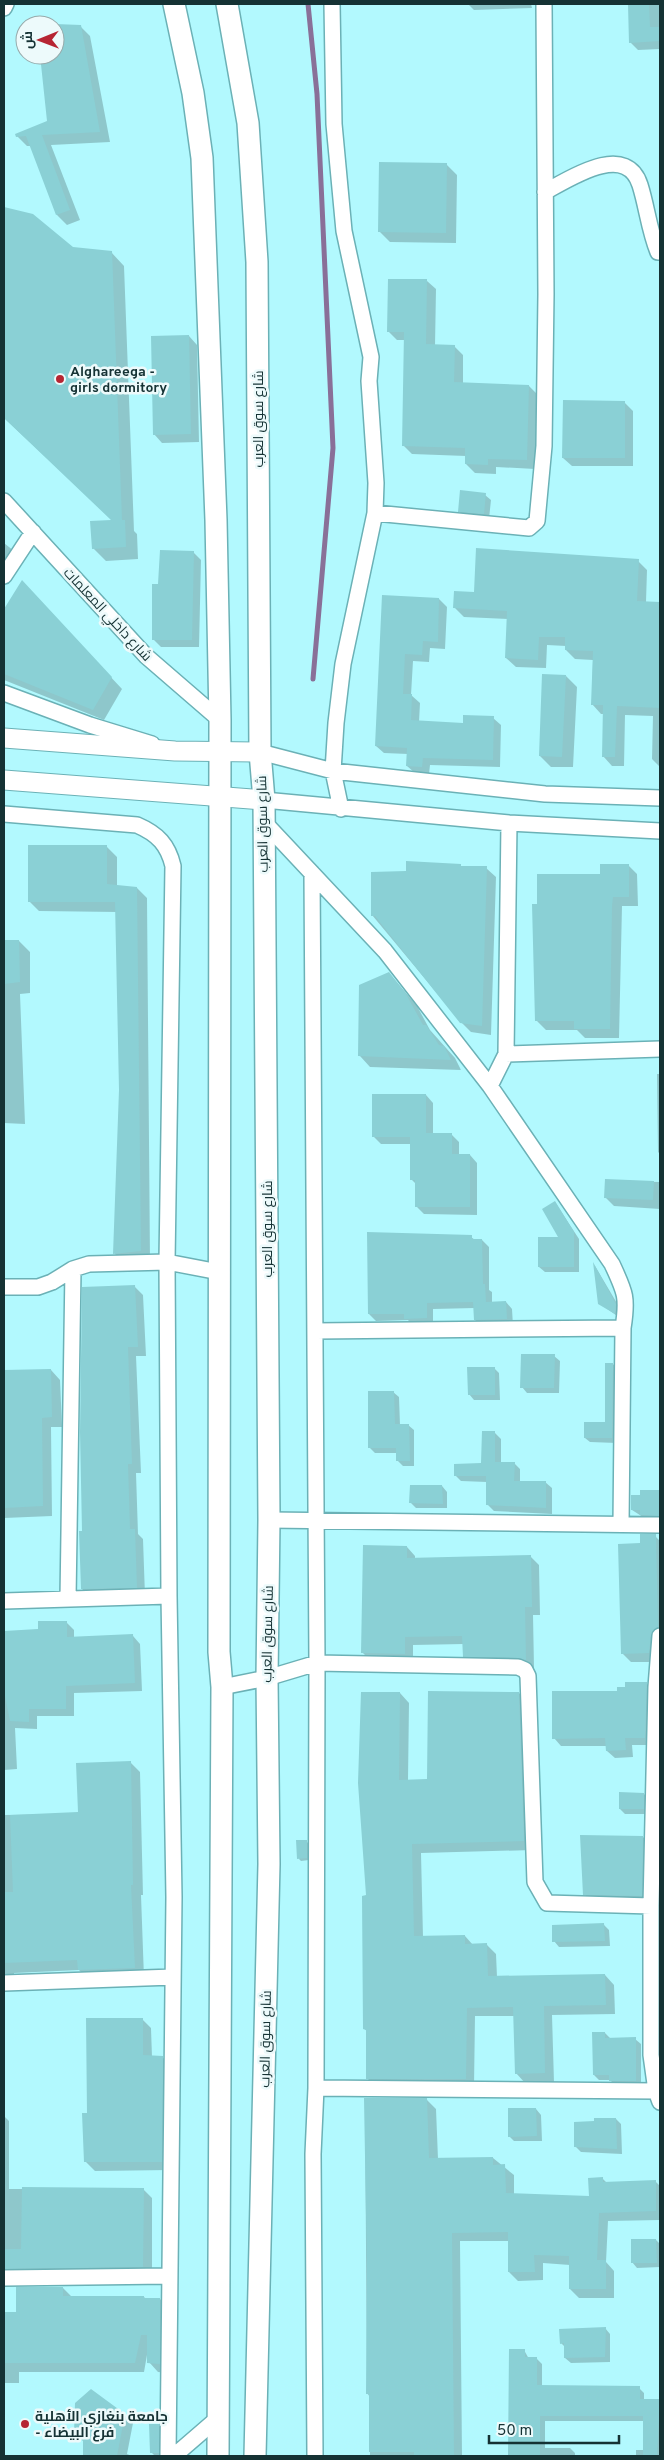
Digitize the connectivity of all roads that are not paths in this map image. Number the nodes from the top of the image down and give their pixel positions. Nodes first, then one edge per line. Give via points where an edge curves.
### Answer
1 (6, 4) edge
2 (174, 4) edge
3 (227, 4) edge
4 (332, 4) edge
5 (544, 4) edge
6 (4, 8) edge
7 (545, 192) junction
8 (660, 252) edge
9 (4, 500) edge
10 (375, 512) junction
11 (33, 532) junction
12 (4, 576) edge
13 (4, 693) edge
14 (220, 720) junction
15 (4, 738) edge
16 (175, 751) junction
17 (260, 752) junction
18 (218, 753) junction
19 (333, 771) junction
20 (4, 780) edge
21 (220, 798) junction
22 (660, 798) edge
23 (341, 809) junction
24 (264, 810) junction
25 (4, 814) edge
26 (509, 823) junction
27 (660, 831) edge
28 (312, 873) junction
29 (660, 1049) edge
30 (506, 1054) junction
31 (490, 1086) junction
32 (167, 1262) junction
33 (73, 1269) junction
34 (219, 1272) junction
35 (4, 1287) edge
36 (623, 1328) junction
37 (316, 1331) junction
38 (269, 1520) junction
39 (316, 1520) junction
40 (621, 1524) junction
41 (660, 1524) edge
42 (169, 1596) junction
43 (68, 1599) junction
44 (4, 1601) edge
45 (660, 1636) edge
46 (317, 1663) junction
47 (266, 1678) junction
48 (222, 1687) junction
49 (651, 1906) junction
50 (173, 1978) junction
51 (4, 1983) edge
52 (316, 2088) junction
53 (658, 2097) edge
54 (168, 2276) junction
55 (4, 2278) edge
56 (218, 2418) junction
57 (168, 2456) edge
58 (174, 2456) edge
59 (218, 2456) edge
60 (255, 2456) edge
61 (315, 2456) edge

1 - 6 street
2 - 14 main road via 193,93 202,158
3 - 17 main road, شارع سوق العرب via 248,123 255,215
4 - 10 street via 334,124 344,230 371,357 369,381
5 - 7 street
7 - 8 street via 584,170 604,165 627,167 640,185 652,236
7 - 10 street via 544,446 537,521 529,528
9 - 11 street, شارع داخلي المعلمات
10 - 19 street via 343,664
11 - 12 street
11 - 14 street, شارع داخلي المعلمات via 146,656
13 - 16 street via 90,725
14 - 18 main road
15 - 16 street
16 - 18 street
17 - 18 street
17 - 19 street
17 - 24 main road, شارع سوق العرب
18 - 21 main road
19 - 22 street via 545,794
19 - 23 street
20 - 21 street
21 - 24 street
21 - 34 main road
23 - 24 street
23 - 26 street
24 - 28 street
24 - 38 main road, شارع سوق العرب
25 - 32 street via 138,825 151,830 170,852 173,866
26 - 27 street
26 - 30 street
28 - 31 street via 385,951
28 - 37 street
29 - 30 street
30 - 31 street
31 - 36 street via 612,1264 626,1293
32 - 33 street via 89,1264
32 - 34 street
32 - 42 street
33 - 35 street via 38,1287
33 - 43 street
34 - 48 main road via 219,1652
36 - 37 street
36 - 40 street
37 - 39 street
38 - 39 street
38 - 47 main road, شارع سوق العرب
39 - 40 street
39 - 46 street
40 - 41 street
42 - 43 street
42 - 50 street
43 - 44 street
45 - 49 street
46 - 47 street
46 - 49 street via 518,1667 524,1670 528,1676 536,1882 540,1892 547,1903
46 - 52 street
47 - 48 street
47 - 60 main road, شارع سوق العرب via 270,1864
48 - 56 main road
49 - 53 street via 651,2055
50 - 51 street
50 - 54 street
52 - 53 street
52 - 61 street via 313,2154
54 - 55 street
54 - 57 street
56 - 58 street
56 - 59 main road

